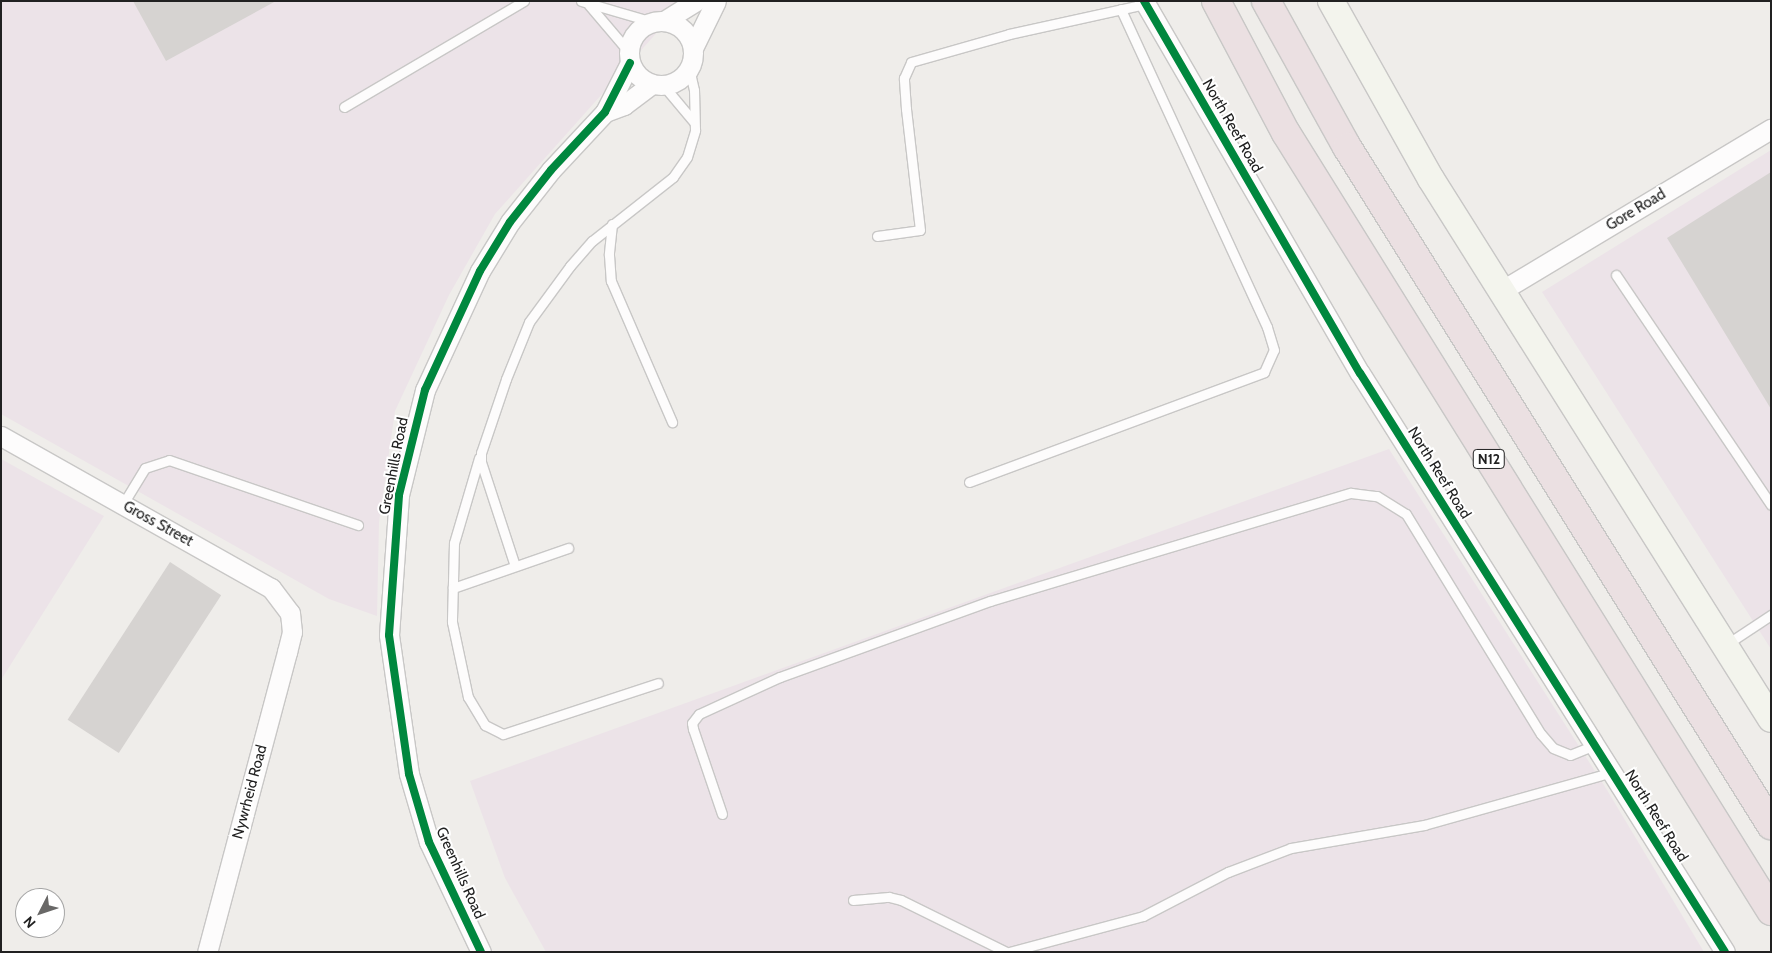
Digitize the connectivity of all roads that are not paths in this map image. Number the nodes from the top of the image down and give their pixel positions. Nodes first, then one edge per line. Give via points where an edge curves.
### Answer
1 (524, 1) edge
2 (696, 1) edge
3 (716, 1) edge
4 (1216, 1) edge
5 (1266, 1) edge
6 (1331, 1) edge
7 (585, 3) edge
8 (1145, 3) edge
9 (1121, 9) junction
10 (658, 22) junction
11 (693, 48) junction
12 (629, 57) junction
13 (689, 69) junction
14 (658, 85) junction
15 (344, 106) dead end
16 (605, 112) junction
17 (694, 122) junction
18 (1771, 129) edge
19 (612, 224) junction
20 (877, 236) dead end
21 (1616, 275) dead end
22 (1502, 291) junction
23 (672, 422) dead end
24 (1, 436) edge
25 (481, 453) junction
26 (968, 482) dead end
27 (122, 504) junction
28 (1771, 505) edge
29 (358, 524) dead end
30 (568, 548) dead end
31 (515, 566) junction
32 (453, 588) junction
33 (1771, 615) edge
34 (292, 632) joint
35 (1725, 646) junction
36 (658, 683) dead end
37 (1771, 719) edge
38 (1595, 745) junction
39 (1612, 772) junction
40 (722, 814) dead end
41 (1771, 825) edge
42 (853, 900) dead end
43 (1771, 911) edge
44 (207, 952) edge
45 (481, 952) edge
46 (1008, 952) edge
47 (1725, 952) edge

1 - 15 lane
2 - 10 street
3 - 11 street
4 - 43 highway, N12 via 1251,73 1291,140
5 - 41 highway via 1347,147
6 - 22 main road via 1426,171
7 - 10 lane
7 - 12 lane
8 - 9 lane
8 - 38 street, North Reef Road via 1360,373
9 - 20 lane via 1009,34 911,62 904,78 920,230
9 - 26 lane via 1267,327 1274,350 1264,372
10 - 11 street via 683,30
10 - 12 street via 636,33
11 - 13 street
12 - 14 street via 643,80
12 - 16 street, Greenhills Road
13 - 14 street via 673,83
13 - 17 lane via 694,90
14 - 16 street, Greenhills Road
14 - 17 lane
16 - 45 street, Greenhills Road via 539,185 510,222 480,271 426,390 399,495 389,635 409,774 429,842
17 - 19 lane via 687,157 673,177
18 - 22 street, Gore Road
19 - 23 lane via 611,281
19 - 25 lane via 570,266 529,322
21 - 28 lane
22 - 35 main road
24 - 27 street, Gross Street
25 - 31 lane
25 - 32 lane via 454,543
27 - 29 lane via 145,468 169,460
27 - 34 street, Gross Street via 271,588 290,613
30 - 31 lane
31 - 32 lane
32 - 36 lane via 452,622 468,697 485,725 503,734
33 - 35 lane
34 - 44 street, Nywrheid Road
35 - 37 main road
38 - 39 street, North Reef Road
38 - 40 lane via 1570,755 1553,748 1541,734 1406,514 1386,500 1360,492 1234,526 990,601 780,677 699,714 692,723 693,729
39 - 46 lane via 1424,826 1291,848 1228,872 1143,916
39 - 47 street, North Reef Road
42 - 46 lane via 889,897 901,900

